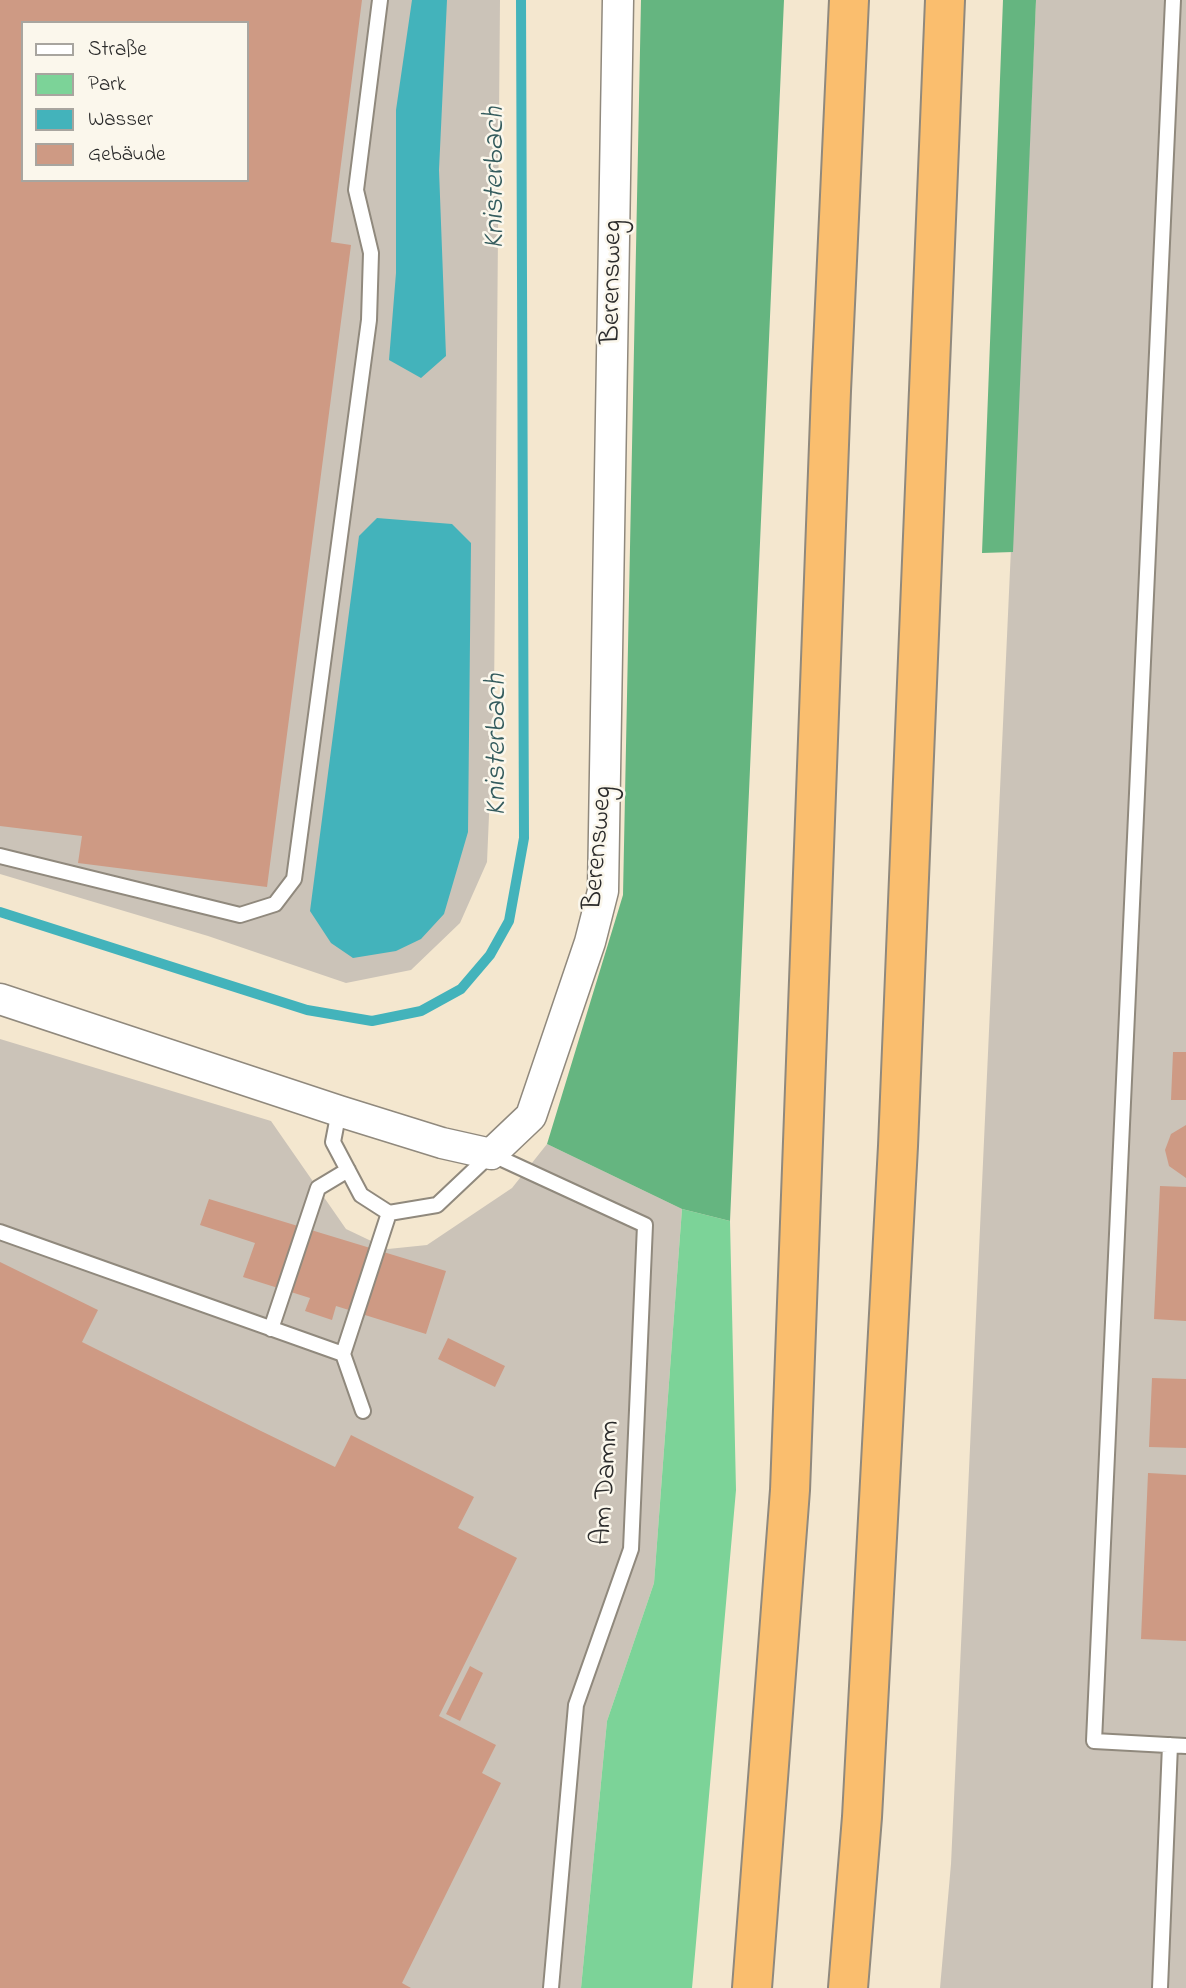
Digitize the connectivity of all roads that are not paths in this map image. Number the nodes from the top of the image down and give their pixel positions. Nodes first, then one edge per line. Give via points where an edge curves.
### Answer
1 (380, 0) edge
2 (618, 0) edge
3 (849, 0) edge
4 (945, 0) edge
5 (1173, 0) edge
6 (0, 856) edge
7 (0, 999) edge
8 (339, 1111) junction
9 (491, 1154) junction
10 (348, 1170) junction
11 (389, 1213) junction
12 (0, 1232) edge
13 (271, 1329) junction
14 (343, 1354) junction
15 (363, 1411) dead end
16 (1170, 1745) junction
17 (1186, 1746) edge
18 (551, 1988) edge
19 (752, 1988) edge
20 (848, 1988) edge
21 (1160, 1988) edge

1 - 6 lane via 356,190 370,253 369,320 294,879 275,904 240,915
2 - 9 street, Berensweg via 603,891 531,1116
3 - 19 highway via 790,1490
4 - 20 highway via 898,1146
5 - 16 lane via 1094,1741
7 - 8 street
8 - 9 street
8 - 10 lane via 333,1142
9 - 11 lane via 438,1205
9 - 18 lane, Am Damm via 646,1225 631,1549 576,1705
10 - 11 lane via 362,1195
10 - 13 lane via 318,1188
11 - 14 lane
12 - 13 lane
13 - 14 lane
14 - 15 lane
16 - 17 lane
16 - 21 lane

